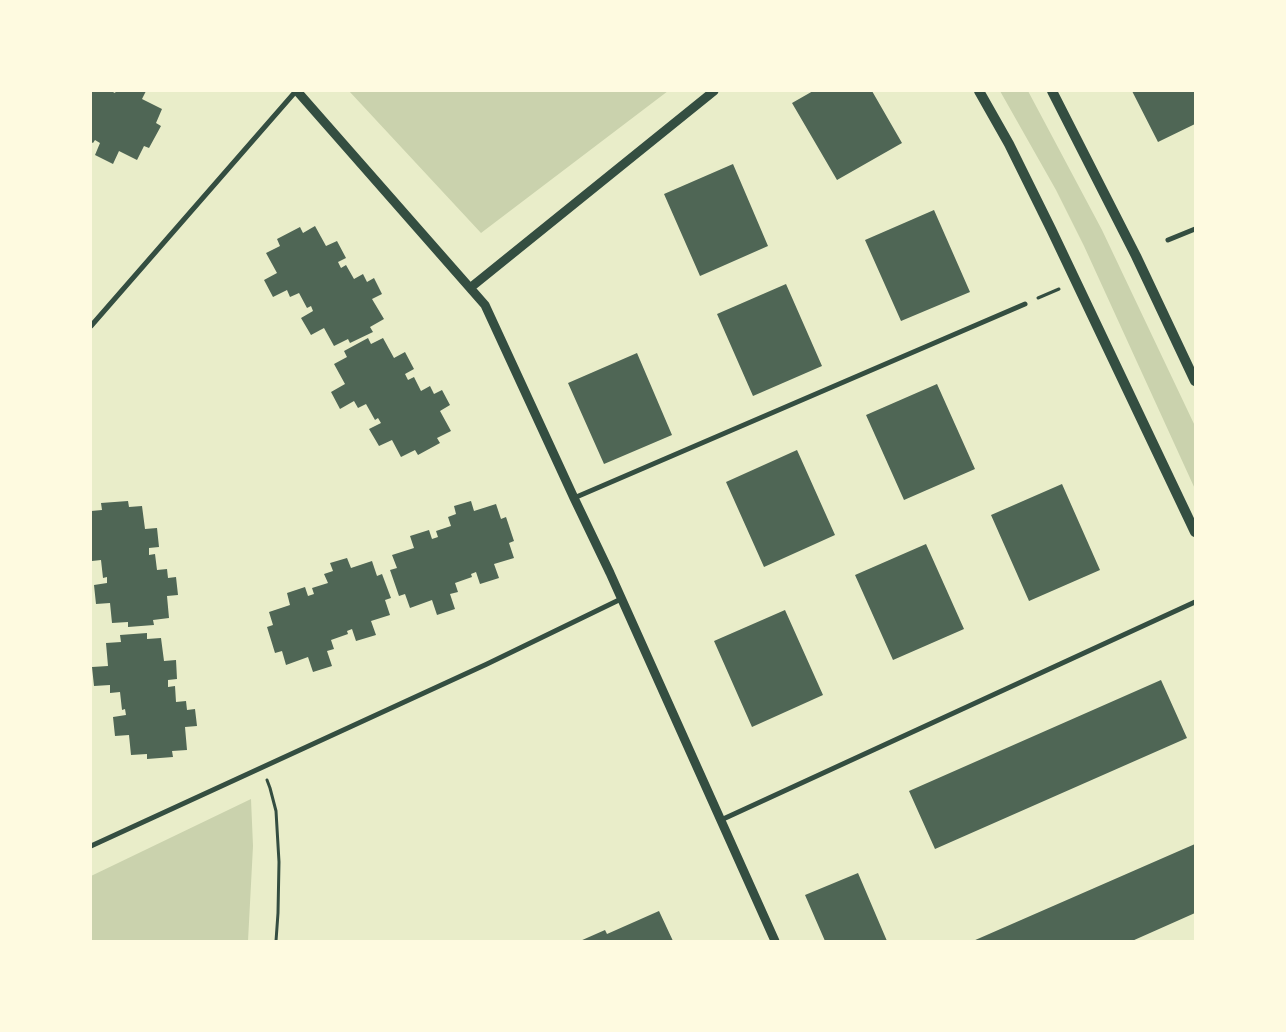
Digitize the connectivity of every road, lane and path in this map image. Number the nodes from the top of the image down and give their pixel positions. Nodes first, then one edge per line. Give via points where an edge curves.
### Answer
1 (297, 91) edge
2 (714, 91) edge
3 (979, 91) edge
4 (1052, 91) edge
5 (1195, 229) edge
6 (1168, 240) dead end
7 (1076, 282) junction
8 (470, 288) junction
9 (1026, 304) joint
10 (91, 326) edge
11 (1195, 381) edge
12 (574, 498) junction
13 (1195, 532) edge
14 (621, 599) junction
15 (1195, 602) edge
16 (262, 768) junction
17 (721, 820) junction
18 (91, 846) edge
19 (276, 941) edge
20 (776, 941) edge

1 - 8 street
1 - 10 street
2 - 8 street
3 - 7 main road via 1009,144
4 - 11 main road
5 - 6 street
7 - 9 path
7 - 13 main road
8 - 12 street via 486,306
9 - 12 street
12 - 14 street
14 - 16 street
14 - 17 street
15 - 17 street
16 - 18 street
16 - 19 path via 276,810 279,862
17 - 20 street

